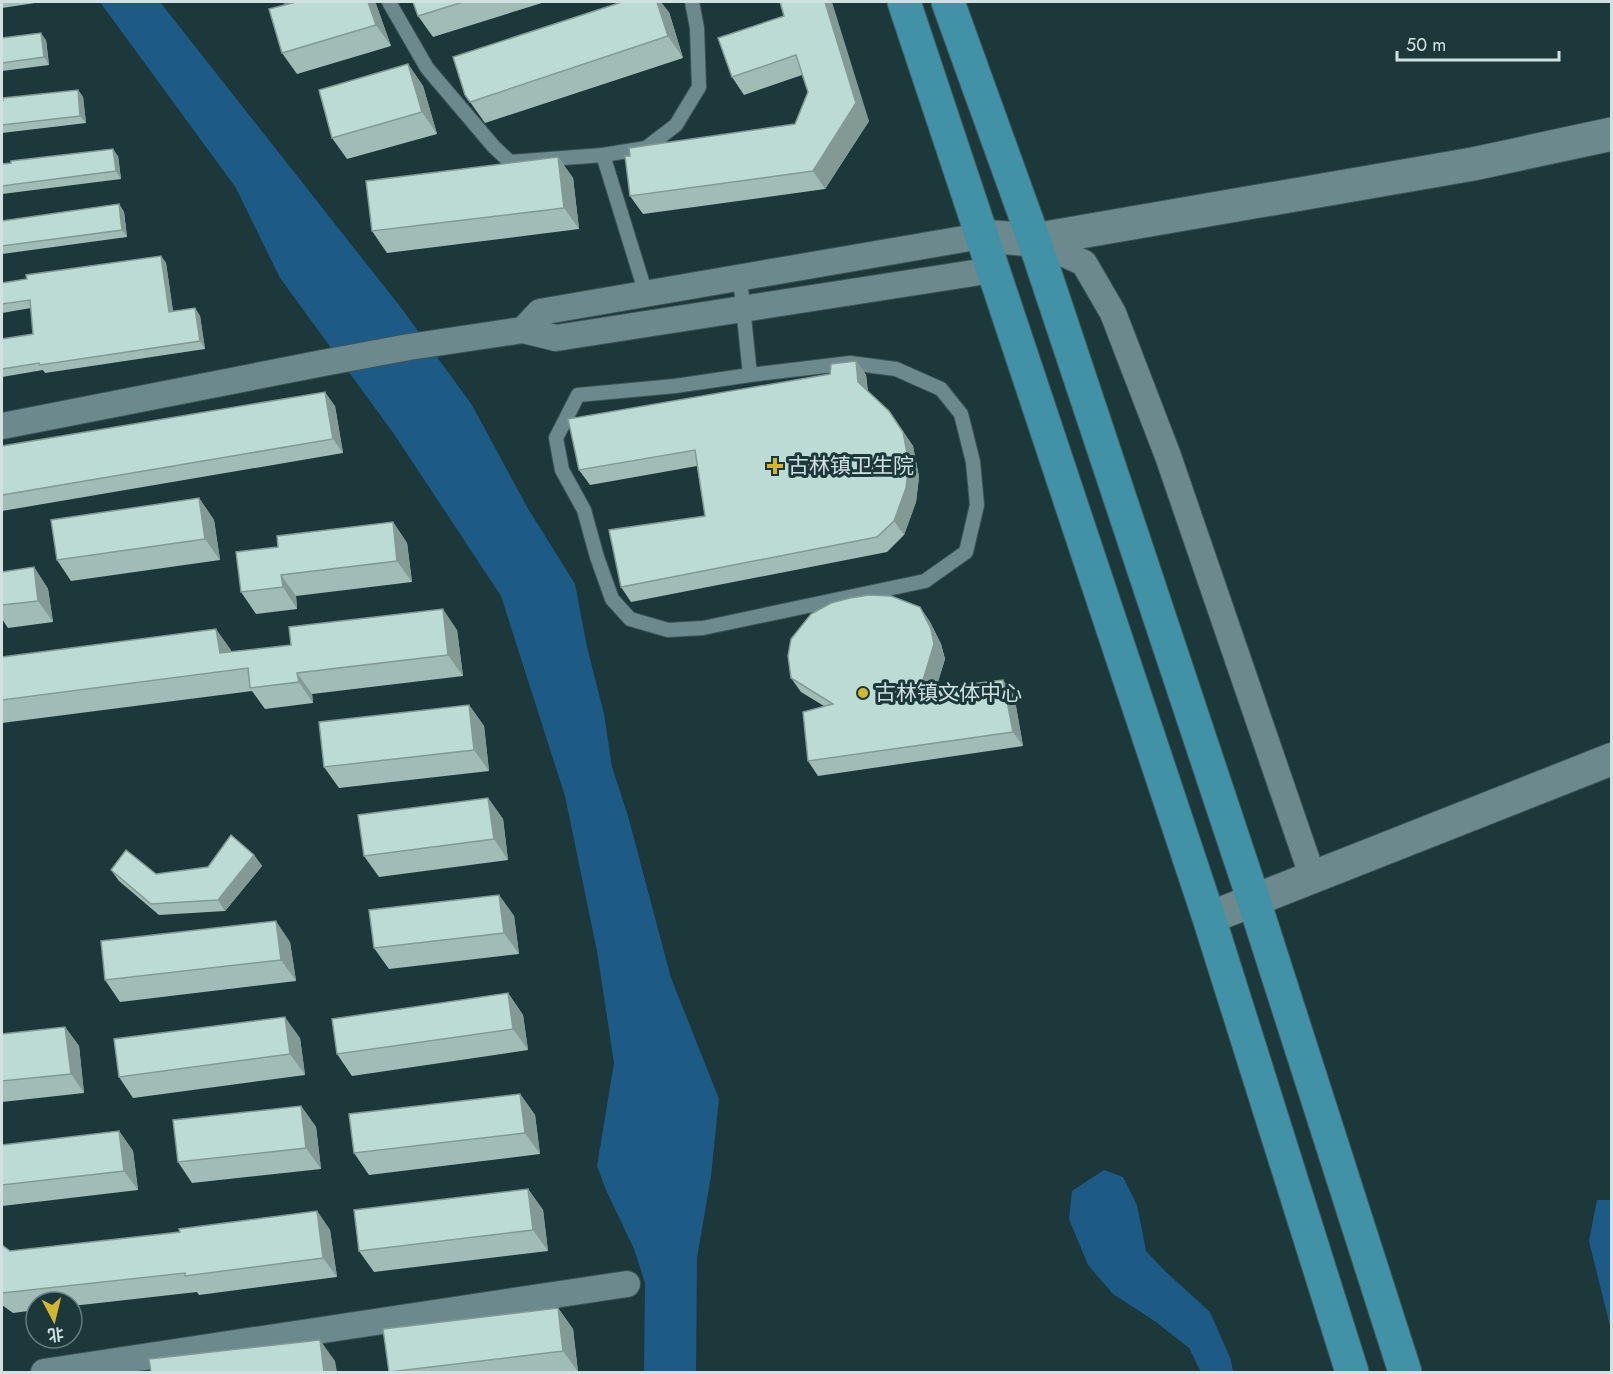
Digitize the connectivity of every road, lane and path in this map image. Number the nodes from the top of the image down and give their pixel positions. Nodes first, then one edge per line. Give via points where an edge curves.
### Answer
1 (388, 2) edge
2 (692, 2) edge
3 (904, 2) edge
4 (948, 2) edge
5 (1611, 134) edge
6 (603, 155) junction
7 (981, 236) junction
8 (1034, 240) junction
9 (993, 270) junction
10 (740, 278) junction
11 (646, 294) junction
12 (743, 309) junction
13 (523, 330) junction
14 (750, 375) junction
15 (2, 426) edge
16 (1611, 759) edge
17 (1313, 878) junction
18 (1254, 901) junction
19 (1209, 918) junction
20 (627, 1284) dead end
21 (44, 1372) edge
22 (1352, 1372) edge
23 (1406, 1372) edge

1 - 6 lane via 427,68 510,162
2 - 6 lane via 699,87 676,124 646,148
3 - 7 main road
4 - 8 main road
5 - 8 main road via 1473,164
6 - 11 lane
7 - 8 main road
7 - 9 main road
7 - 10 street
8 - 9 main road
8 - 17 street via 1084,263 1113,313 1168,456
8 - 18 main road
9 - 12 street
9 - 19 main road
10 - 11 street
10 - 12 lane
11 - 13 street via 540,312
12 - 13 street via 555,338
12 - 14 lane
13 - 15 street via 409,347
14 - 14 lane via 578,395 556,438 562,470 584,510 612,599 630,619 668,630 703,628 925,581 966,552 977,505 973,462 961,414 941,389 896,369 850,363
16 - 17 street
17 - 18 street
18 - 19 street
18 - 23 main road
19 - 22 main road
20 - 21 street

